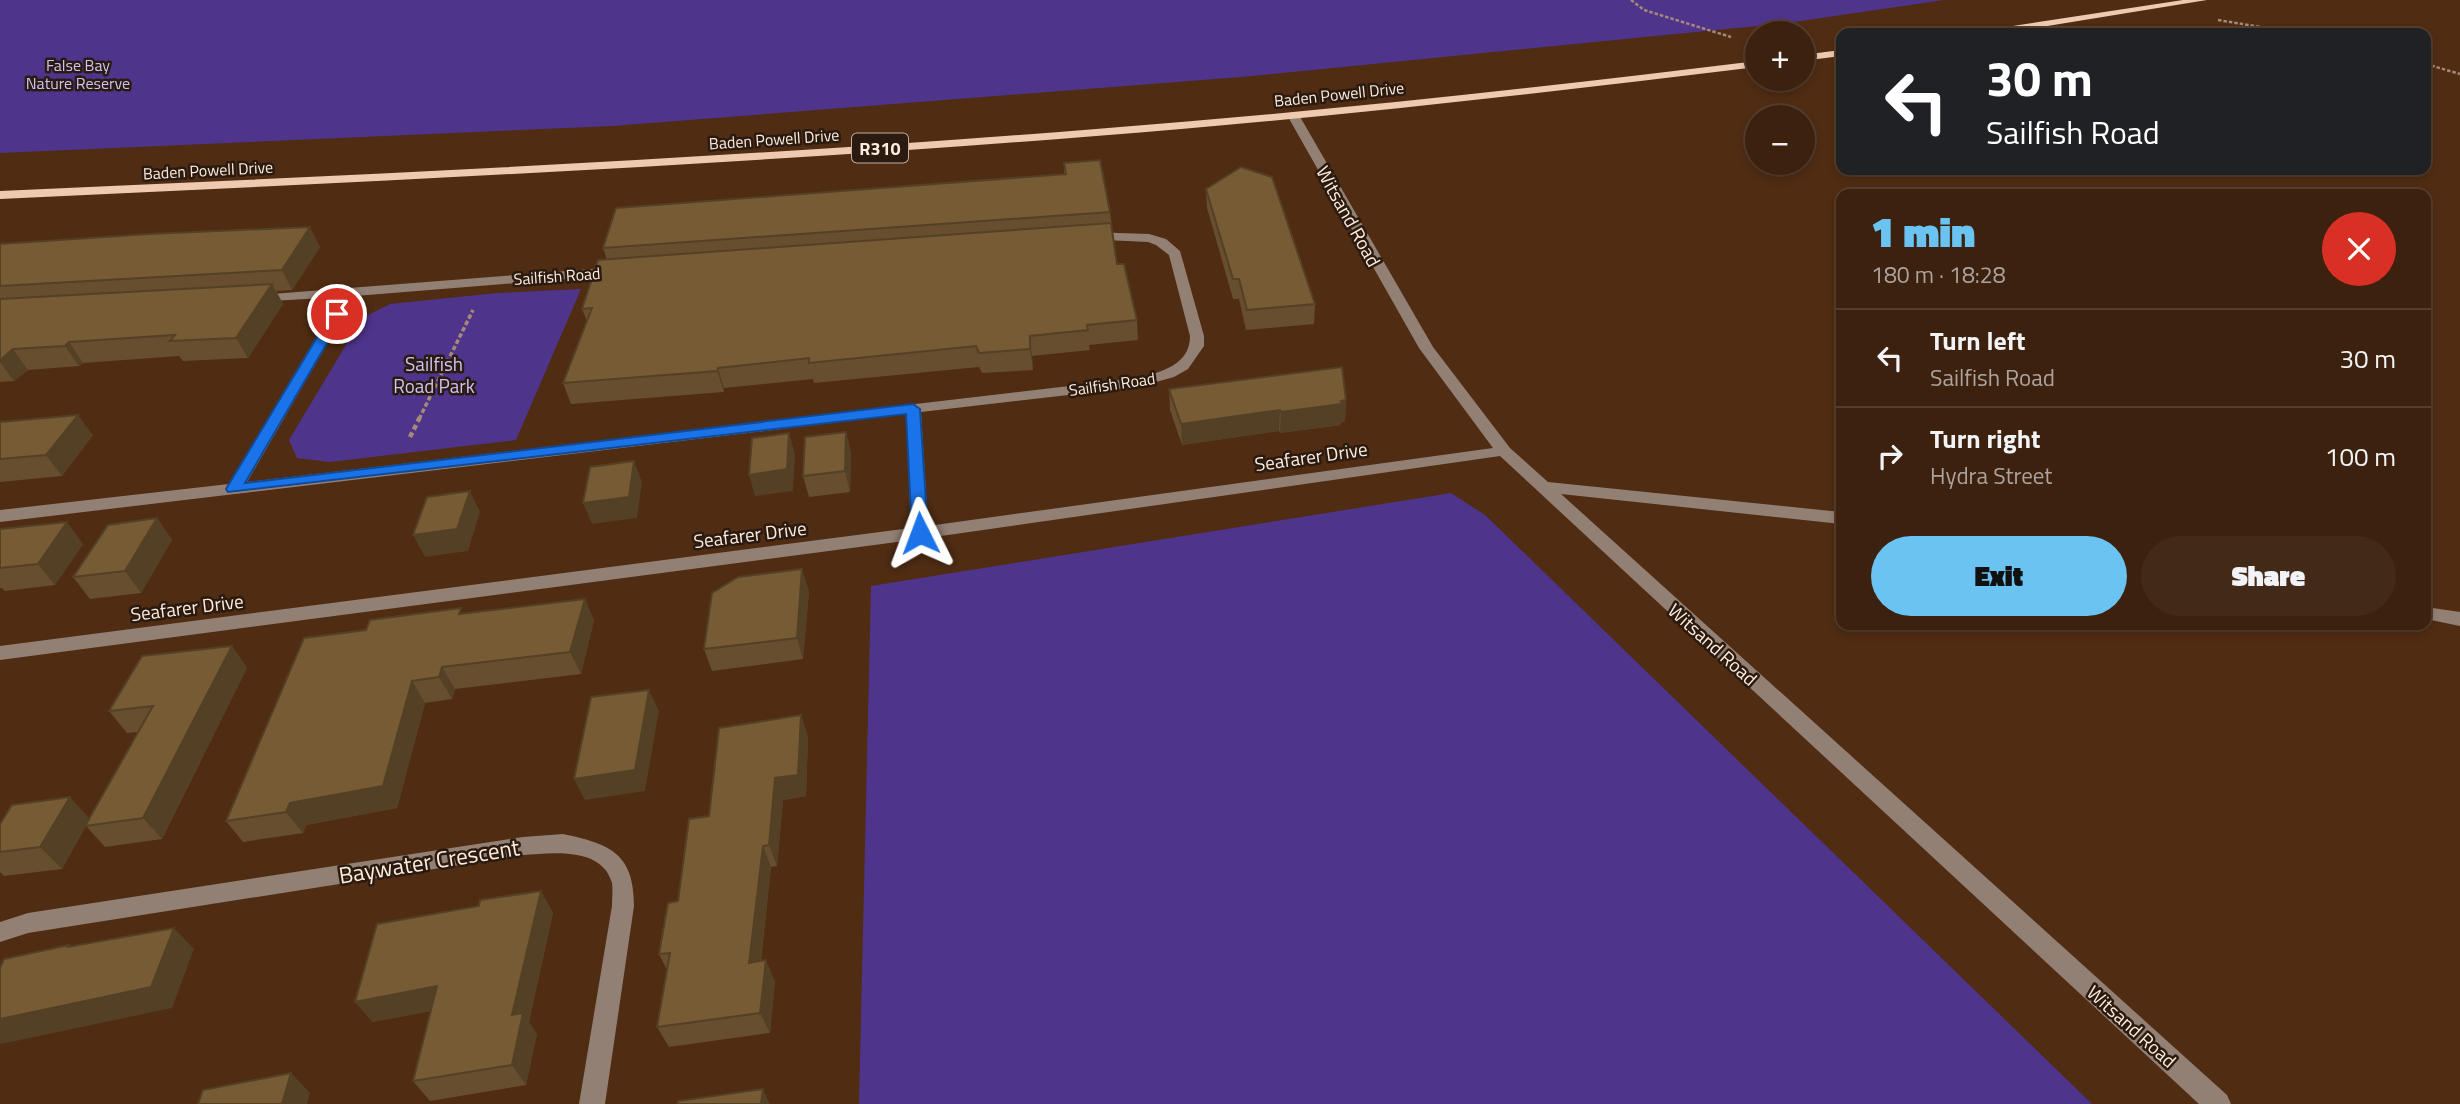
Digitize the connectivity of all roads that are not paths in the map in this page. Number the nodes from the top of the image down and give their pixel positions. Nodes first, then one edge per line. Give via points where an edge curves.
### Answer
1 (2202, 0) edge
2 (2019, 28) edge
3 (1836, 54) edge
4 (1815, 56) edge
5 (1745, 65) edge
6 (1293, 115) junction
7 (0, 195) edge
8 (1073, 237) edge
9 (640, 270) edge
10 (351, 292) junction
11 (242, 300) edge
12 (913, 409) junction
13 (1504, 451) junction
14 (1543, 487) junction
15 (234, 489) junction
16 (0, 516) edge
17 (1836, 517) edge
18 (920, 533) junction
19 (2431, 613) edge
20 (2460, 619) edge
21 (0, 653) edge
22 (0, 932) edge
23 (592, 1104) edge
24 (2218, 1104) edge

1 - 2 main road
3 - 4 main road
5 - 6 main road, Baden Powell Drive / R310
6 - 7 main road, Baden Powell Drive / R310 via 696,160
6 - 13 street, Witsand Road via 1426,348
8 - 12 street, Sailfish Road via 1135,236 1161,243 1175,254 1197,336 1193,355 1183,366 1138,382
9 - 10 street, Sailfish Road
10 - 11 street, Sailfish Road
10 - 15 street
12 - 15 street, Sailfish Road
12 - 18 street
13 - 14 street, Witsand Road
13 - 18 street, Seafarer Drive
14 - 17 street
14 - 24 street, Witsand Road
15 - 16 street, Sailfish Road
18 - 21 street, Seafarer Drive
19 - 20 street
22 - 23 street, Baywater Crescent via 28,923 523,846 562,843 591,849 609,860 623,881

